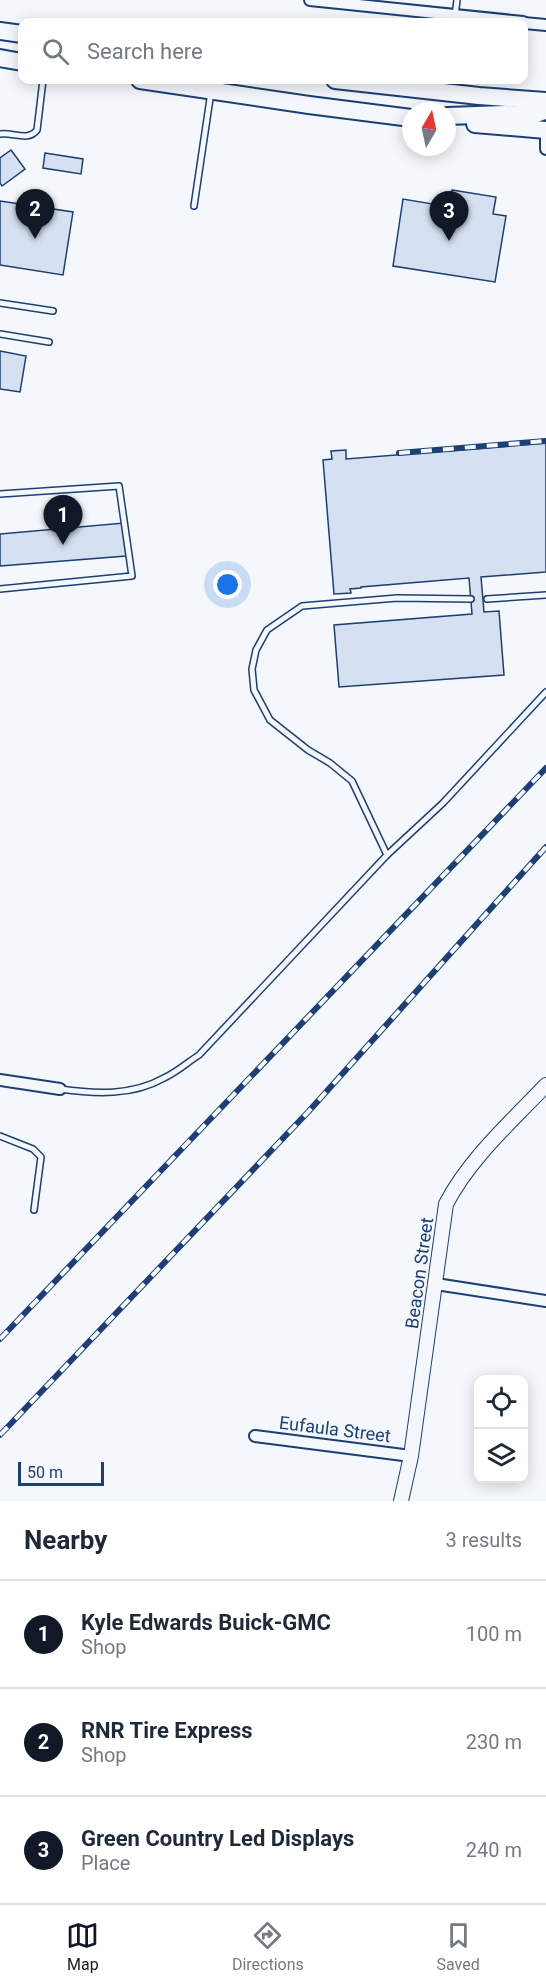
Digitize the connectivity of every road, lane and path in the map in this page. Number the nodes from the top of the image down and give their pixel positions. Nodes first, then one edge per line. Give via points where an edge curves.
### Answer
1 (310, 0) edge
2 (457, 0) edge
3 (329, 1) edge
4 (455, 16) junction
5 (478, 18) edge
6 (528, 23) edge
7 (546, 25) edge
8 (0, 31) edge
9 (18, 33) edge
10 (0, 58) edge
11 (18, 61) edge
12 (43, 84) edge
13 (166, 84) edge
14 (370, 84) edge
15 (211, 91) junction
16 (546, 101) edge
17 (546, 106) edge
18 (456, 116) edge
19 (402, 117) edge
20 (456, 122) edge
21 (546, 130) edge
22 (0, 134) edge
23 (546, 150) edge
24 (194, 206) dead end
25 (0, 303) edge
26 (53, 311) dead end
27 (0, 334) edge
28 (50, 342) dead end
29 (0, 494) edge
30 (0, 589) edge
31 (546, 595) edge
32 (471, 599) dead end
33 (487, 599) dead end
34 (546, 692) edge
35 (387, 855) junction
36 (0, 1080) edge
37 (546, 1085) edge
38 (60, 1089) joint
39 (0, 1136) edge
40 (34, 1210) dead end
41 (436, 1284) junction
42 (546, 1301) edge
43 (255, 1436) dead end
44 (411, 1456) junction
45 (400, 1501) edge

1 - 3 street
2 - 4 lane
3 - 4 street
4 - 5 street
6 - 7 street
8 - 9 highway
10 - 11 highway
12 - 22 lane via 37,130 27,137
13 - 15 highway
14 - 16 highway
15 - 19 highway
15 - 24 lane
17 - 18 highway via 533,115
20 - 21 highway
21 - 23 street
25 - 26 lane
27 - 28 lane
29 - 30 lane via 119,486 132,576
31 - 33 lane
32 - 35 lane via 397,598 302,606 267,630 256,650 252,669 254,690 270,720 352,781
34 - 35 lane via 443,803
35 - 38 lane via 199,1055 164,1079 125,1092
36 - 38 street
37 - 41 street, Beacon Street via 492,1141 446,1204
39 - 40 lane via 33,1149 41,1157
41 - 42 street
41 - 44 street, Beacon Street
43 - 44 street, Eufaula Street
44 - 45 street, Beacon Street

